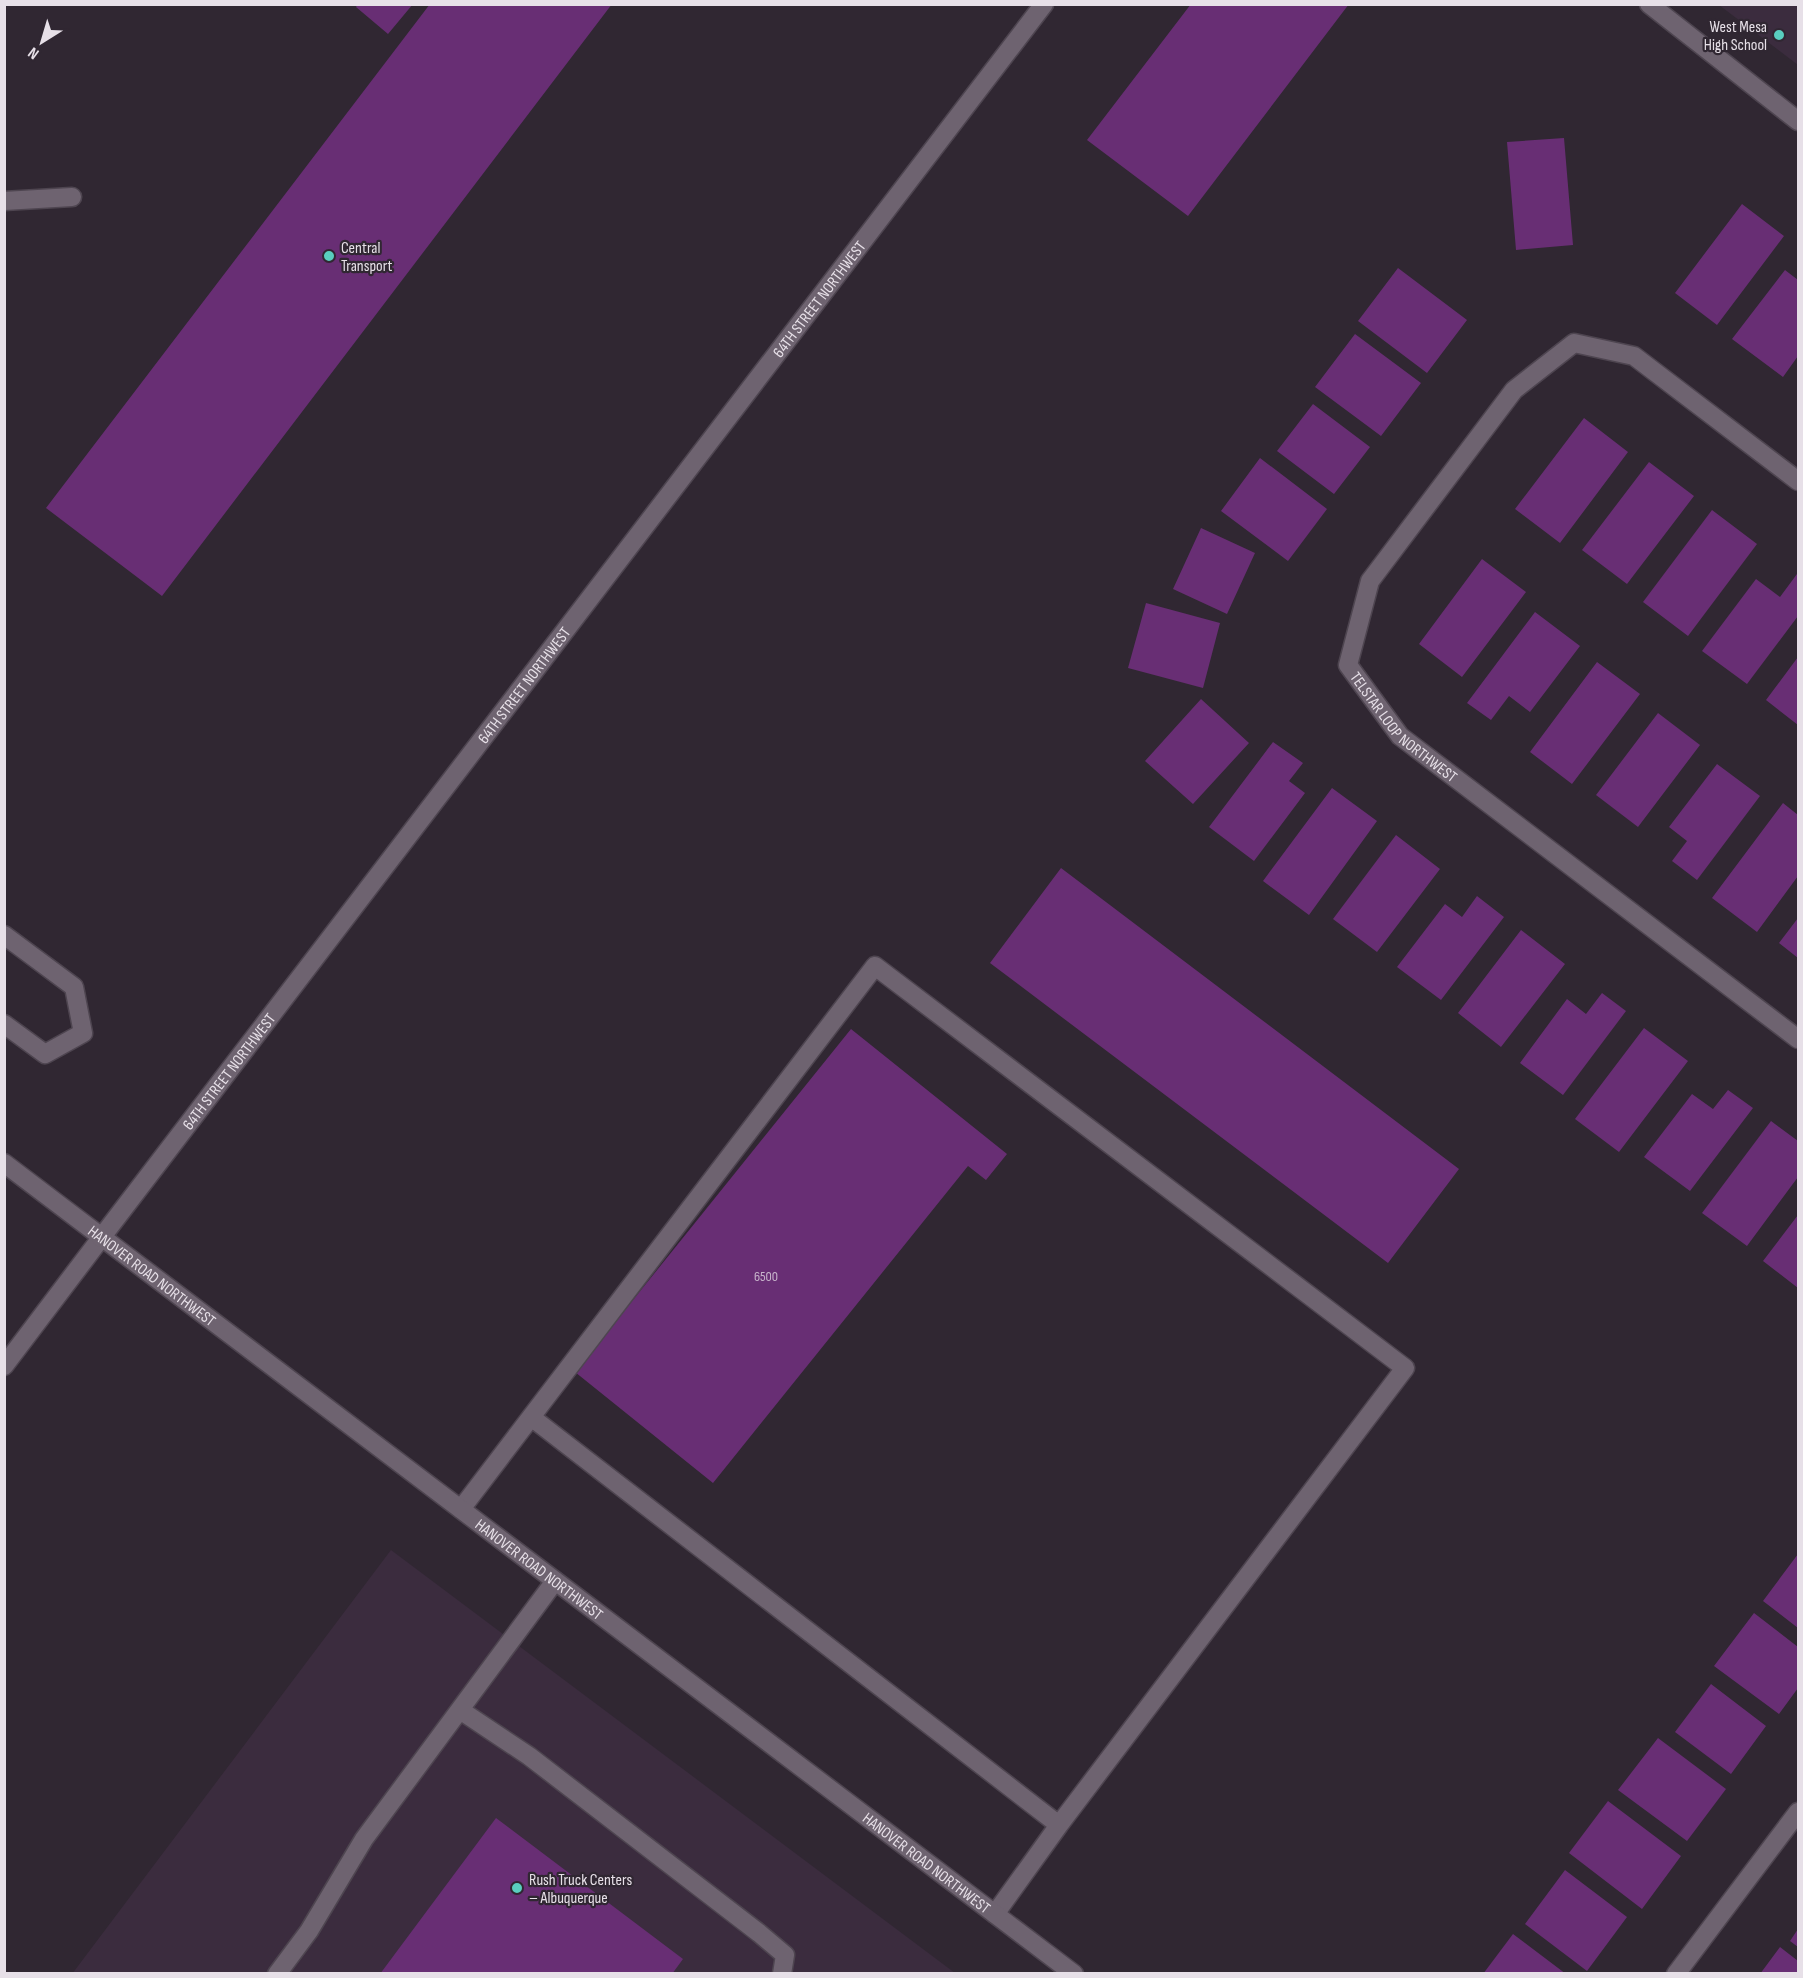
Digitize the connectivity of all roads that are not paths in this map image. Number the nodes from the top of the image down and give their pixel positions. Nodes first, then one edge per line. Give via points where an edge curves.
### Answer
1 (1044, 4) edge
2 (1649, 4) edge
3 (1798, 121) edge
4 (72, 197) dead end
5 (4, 201) edge
6 (1798, 481) edge
7 (4, 935) edge
8 (4, 1024) edge
9 (1798, 1039) edge
10 (4, 1163) edge
11 (101, 1238) junction
12 (4, 1366) edge
13 (531, 1417) junction
14 (461, 1509) junction
15 (555, 1581) junction
16 (459, 1710) junction
17 (1798, 1812) edge
18 (1059, 1826) junction
19 (995, 1914) junction
20 (277, 1974) edge
21 (782, 1974) edge
22 (1074, 1974) edge
23 (1676, 1974) edge

1 - 11 street, 64TH STREET NORTHWEST
2 - 3 street
4 - 5 street
6 - 9 street, TELSTAR LOOP NORTHWEST via 1635,356 1574,343 1514,390 1370,581 1348,665 1400,736
7 - 8 street via 74,987 84,1033 45,1054
10 - 11 street, HANOVER ROAD NORTHWEST
11 - 12 street, 64TH STREET NORTHWEST
11 - 14 street, HANOVER ROAD NORTHWEST
13 - 14 street
13 - 18 street
13 - 18 street via 875,966 1405,1368
14 - 15 street, HANOVER ROAD NORTHWEST
15 - 16 street
15 - 19 street, HANOVER ROAD NORTHWEST
16 - 20 street via 364,1839 309,1931
16 - 21 street via 529,1756 759,1933 785,1955
17 - 23 street
18 - 19 street
19 - 22 street, HANOVER ROAD NORTHWEST

